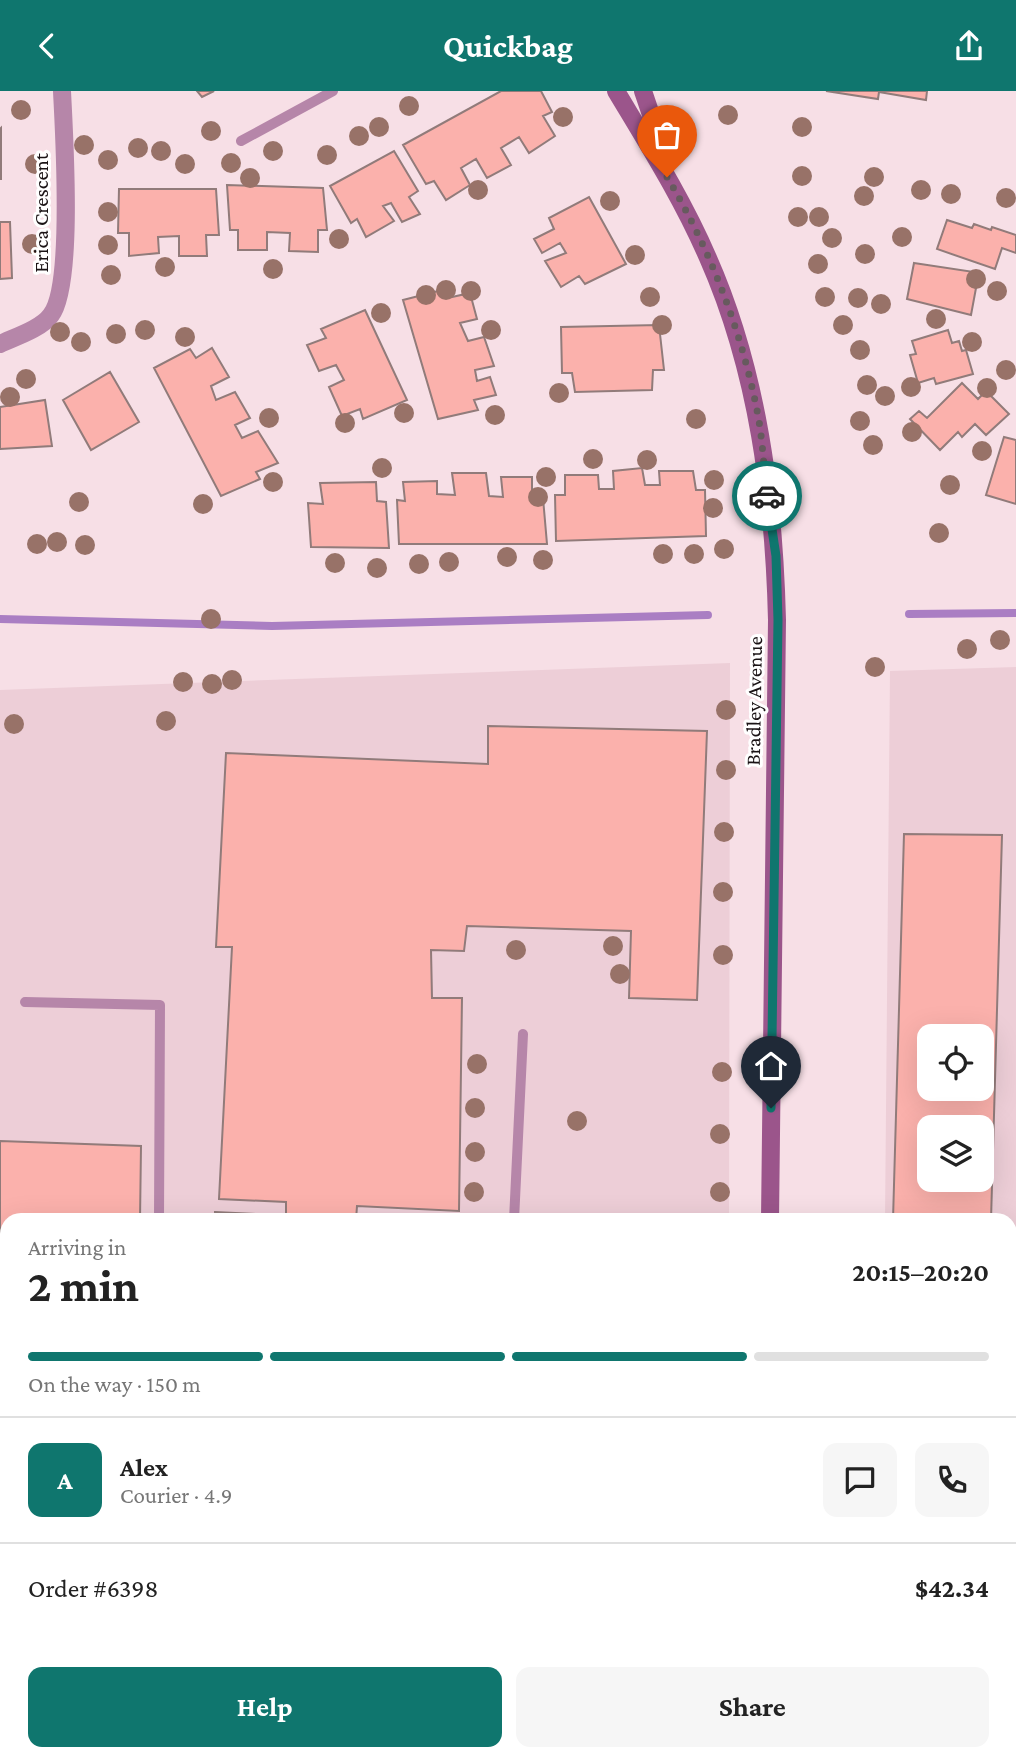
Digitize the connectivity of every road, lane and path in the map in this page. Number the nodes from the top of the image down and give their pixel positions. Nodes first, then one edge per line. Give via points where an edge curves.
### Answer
1 (62, 91) edge
2 (333, 91) edge
3 (616, 91) edge
4 (643, 91) edge
5 (241, 141) dead end
6 (680, 198) junction
7 (0, 344) edge
8 (25, 1002) dead end
9 (523, 1034) dead end
10 (159, 1213) edge
11 (514, 1213) edge
12 (770, 1213) edge

1 - 7 street, Erica Crescent via 63,286 51,316
2 - 5 lane
3 - 6 main road, Bradley Avenue
4 - 6 main road, Bradley Avenue
6 - 12 main road, Bradley Avenue via 709,260 744,361 759,421 776,556
8 - 10 lane via 160,1005
9 - 11 lane

